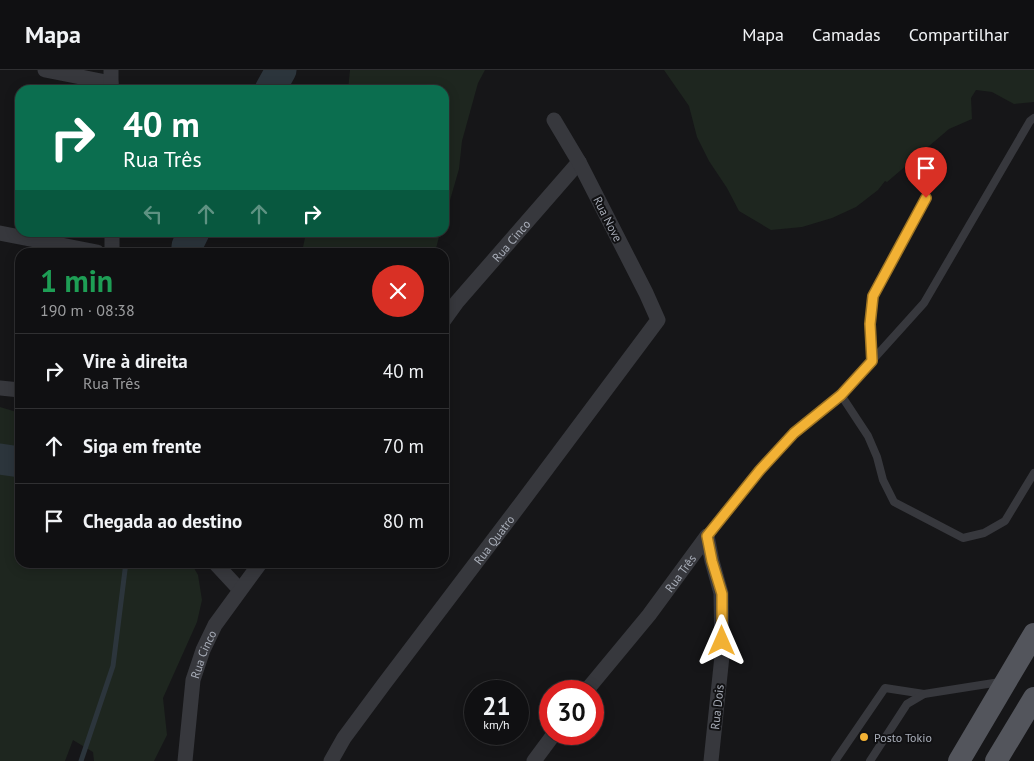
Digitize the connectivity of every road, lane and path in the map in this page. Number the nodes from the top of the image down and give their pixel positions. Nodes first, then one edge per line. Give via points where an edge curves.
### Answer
1 (45, 70) edge
2 (111, 81) edge
3 (1034, 118) edge
4 (554, 120) dead end
5 (579, 162) junction
6 (926, 198) dead end
7 (0, 233) edge
8 (15, 236) edge
9 (20, 237) edge
10 (77, 248) edge
11 (449, 313) edge
12 (658, 320) joint
13 (872, 361) junction
14 (0, 388) edge
15 (15, 390) edge
16 (841, 395) junction
17 (1034, 473) edge
18 (707, 536) junction
19 (220, 568) edge
20 (256, 568) edge
21 (240, 590) junction
22 (1034, 634) edge
23 (595, 680) edge
24 (1007, 681) junction
25 (924, 694) junction
26 (1034, 698) edge
27 (546, 745) edge
28 (185, 761) edge
29 (331, 761) edge
30 (534, 761) edge
31 (711, 761) edge
32 (835, 761) edge
33 (870, 761) edge
34 (959, 761) edge
35 (996, 761) edge

1 - 2 street
3 - 13 lane, Rua Três via 924,303
4 - 5 street, Rua Nove
5 - 11 street, Rua Cinco
5 - 12 street, Rua Nove
6 - 13 lane via 873,296 870,324
7 - 8 street
9 - 10 street
12 - 29 street, Rua Quatro via 372,700
13 - 16 lane, Rua Três
14 - 15 street
16 - 17 lane via 868,436 894,502 962,538 984,533 1005,521
16 - 18 lane, Rua Três via 794,433
18 - 23 street, Rua Três via 649,615
18 - 31 street, Rua Dois via 722,594 722,656
19 - 21 street
20 - 21 street, Rua Cinco
21 - 28 street, Rua Cinco via 215,625 193,680
22 - 24 main road
24 - 25 lane
24 - 34 main road
25 - 32 lane via 885,688
25 - 33 lane via 907,704
26 - 35 main road
27 - 30 street

